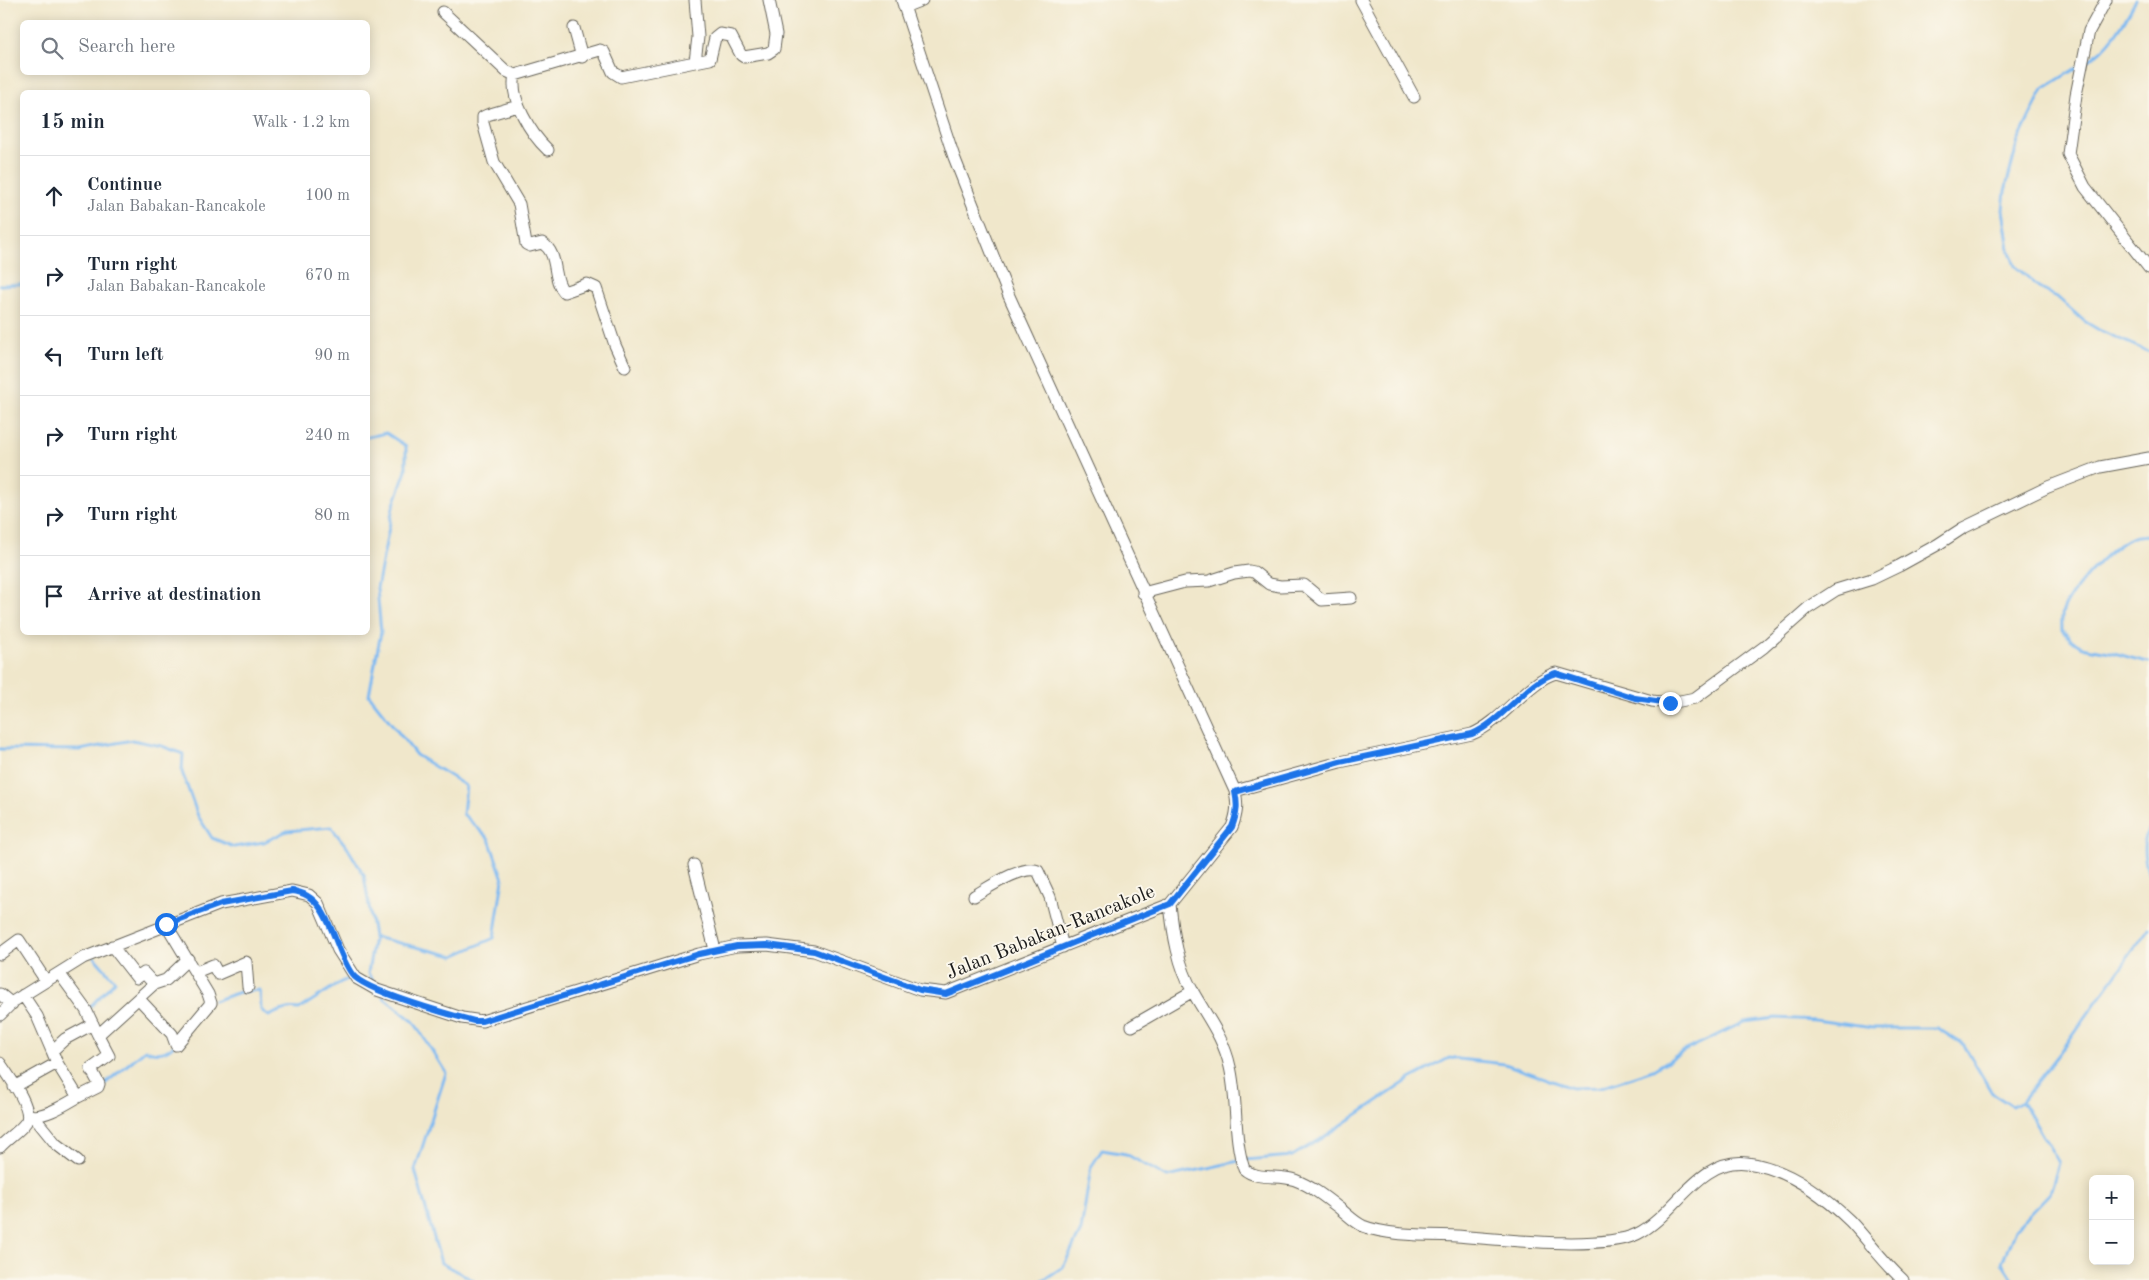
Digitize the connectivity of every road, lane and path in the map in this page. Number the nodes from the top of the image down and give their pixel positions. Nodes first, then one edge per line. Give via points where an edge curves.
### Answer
1 (694, 0) edge
2 (769, 0) edge
3 (922, 0) edge
4 (1361, 0) edge
5 (2106, 0) edge
6 (903, 4) edge
7 (443, 12) dead end
8 (574, 28) dead end
9 (582, 57) junction
10 (695, 62) junction
11 (516, 75) junction
12 (1414, 97) dead end
13 (518, 106) junction
14 (548, 150) dead end
15 (2149, 268) edge
16 (624, 367) dead end
17 (2149, 458) edge
18 (1143, 593) junction
19 (1351, 598) dead end
20 (1235, 792) junction
21 (694, 864) dead end
22 (974, 896) dead end
23 (1170, 904) junction
24 (167, 926) junction
25 (112, 946) junction
26 (1063, 947) junction
27 (715, 950) junction
28 (0, 954) edge
29 (188, 959) junction
30 (196, 972) junction
31 (59, 973) junction
32 (46, 981) junction
33 (154, 984) junction
34 (248, 988) dead end
35 (1193, 991) junction
36 (0, 994) edge
37 (23, 995) junction
38 (139, 999) junction
39 (12, 1004) junction
40 (0, 1015) edge
41 (93, 1024) junction
42 (1132, 1026) dead end
43 (98, 1035) junction
44 (52, 1051) junction
45 (0, 1063) edge
46 (57, 1063) junction
47 (14, 1087) junction
48 (78, 1097) junction
49 (31, 1116) junction
50 (0, 1147) edge
51 (78, 1162) dead end
52 (1903, 1280) edge

1 - 10 street via 698,37
2 - 10 street via 776,34 774,50 744,57 731,36 720,34 715,38 710,59
3 - 6 street
4 - 12 street
5 - 15 street via 2089,31 2068,154 2085,187
6 - 18 street via 954,157 1009,296
7 - 11 street via 506,72
8 - 9 street
9 - 10 street via 603,51 613,72 623,78
9 - 11 street
11 - 13 street via 514,94
13 - 14 street
13 - 16 street via 487,115 483,117 483,123 494,162 519,204 526,244 548,246 558,285 564,292 587,284 596,288
17 - 20 street via 2100,467 2048,487 1963,528 1899,566 1872,579 1836,590 1808,608 1764,647 1695,698 1670,703 1652,701 1556,673 1533,688 1484,730 1340,762
18 - 19 street via 1249,571 1269,584 1304,585 1322,600
18 - 20 street
20 - 23 street via 1238,804 1232,827
21 - 27 street
22 - 26 street via 1013,874 1033,869 1038,871 1050,897
23 - 26 street, Jalan Babakan-Rancakole
23 - 35 street via 1178,956
24 - 25 street, Jalan Babakan-Rancakole
24 - 27 street, Jalan Babakan-Rancakole via 221,904 292,891 304,893 322,908 338,950 352,975 378,990 462,1018 482,1021
24 - 29 street
25 - 31 street, Jalan Babakan-Rancakole
25 - 33 street via 137,978 144,973
26 - 27 street, Jalan Babakan-Rancakole via 946,994 920,990 814,951 767,945
28 - 32 street via 19,940
29 - 30 street
29 - 33 street via 166,980
30 - 34 street via 214,965 218,974 246,962
30 - 38 street via 210,1003 176,1045 172,1034
31 - 32 street, Jalan Babakan-Rancakole
31 - 41 street
32 - 37 street, Jalan Babakan-Rancakole
33 - 38 street
35 - 42 street
35 - 52 street via 1215,1026 1228,1060 1240,1151 1246,1171 1293,1179 1310,1186 1354,1221 1371,1228 1421,1234 1588,1242 1618,1239 1636,1235 1655,1223 1711,1170 1724,1163 1745,1162 1772,1168 1798,1180 1823,1198 1850,1221
36 - 39 street
37 - 39 street, Jalan Babakan-Rancakole
37 - 44 street via 37,1016
38 - 43 street
39 - 40 street, Jalan Babakan-Rancakole
41 - 43 street
41 - 44 street via 65,1039
43 - 48 street via 109,1056 92,1069 98,1087
44 - 46 street
45 - 47 street
46 - 47 street
46 - 48 street
47 - 49 street
48 - 49 street via 58,1109
49 - 50 street
49 - 51 street via 56,1144

